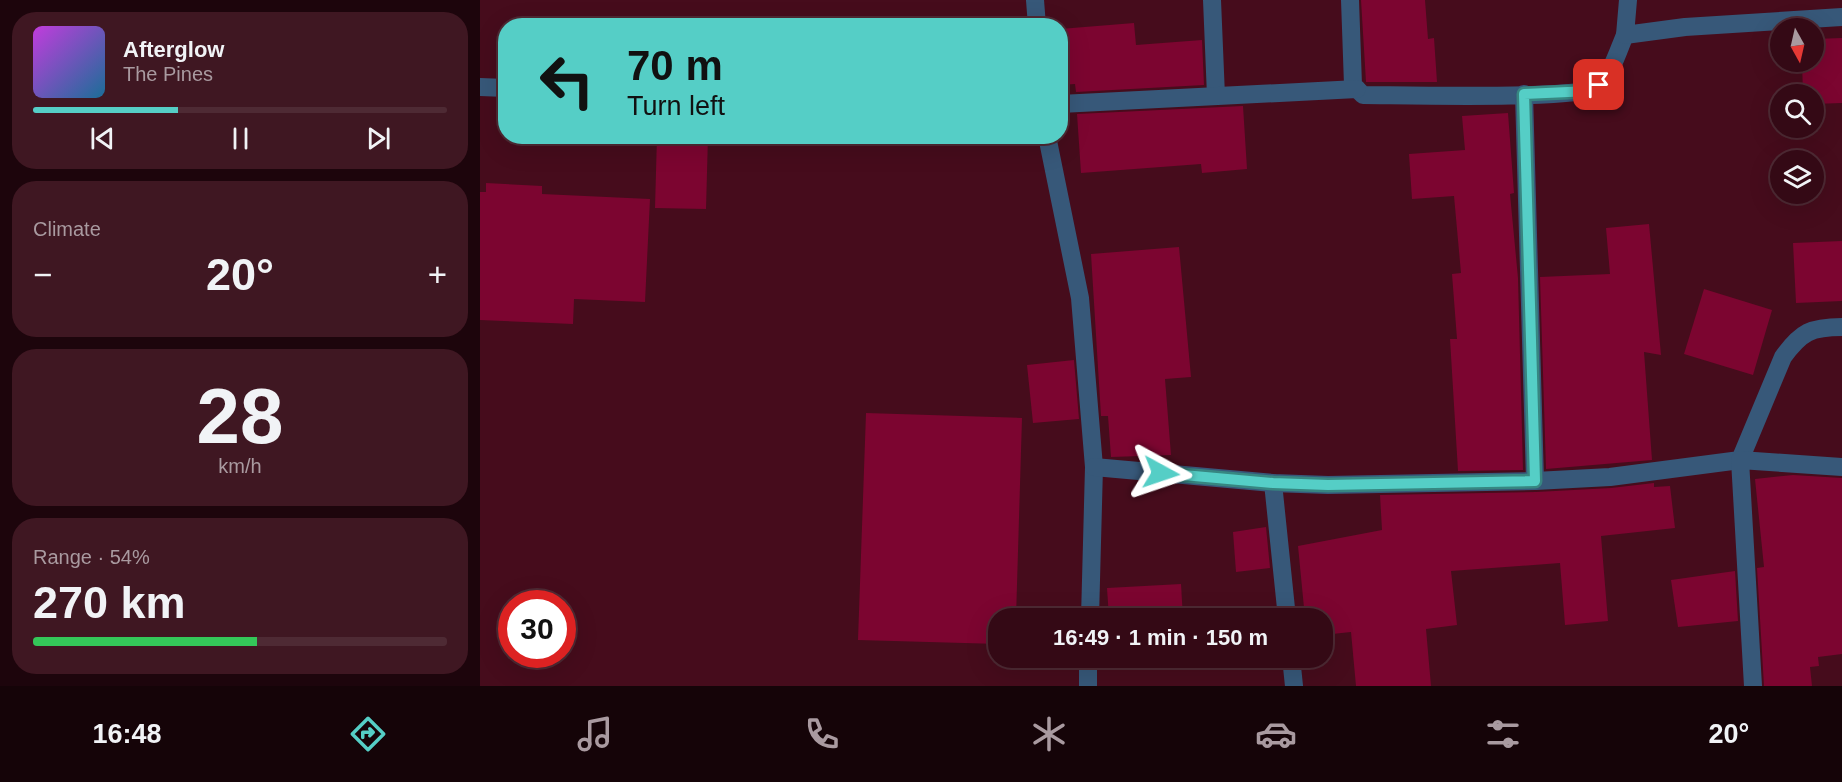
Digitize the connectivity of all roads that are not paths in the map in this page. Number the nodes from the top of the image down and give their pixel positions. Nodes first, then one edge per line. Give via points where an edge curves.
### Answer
1 (1035, 0) edge
2 (1212, 0) edge
3 (1350, 0) edge
4 (1628, 0) edge
5 (1842, 16) edge
6 (1036, 18) edge
7 (1625, 35) junction
8 (480, 87) edge
9 (498, 88) edge
10 (1357, 89) junction
11 (1524, 94) junction
12 (1216, 96) junction
13 (1068, 104) edge
14 (1049, 144) edge
15 (1842, 327) edge
16 (1740, 460) junction
17 (1094, 467) junction
18 (1842, 467) edge
19 (1535, 481) junction
20 (1273, 483) junction
21 (1090, 608) edge
22 (1286, 608) edge
23 (1088, 668) edge
24 (1292, 668) edge
25 (1088, 686) edge
26 (1294, 686) edge
27 (1753, 686) edge

1 - 6 street
2 - 12 street
3 - 10 street via 1353,85
4 - 7 street
5 - 7 street
7 - 11 street via 1607,75 1590,91
8 - 9 street
10 - 11 street via 1363,95
10 - 12 street
11 - 19 street
12 - 13 street
14 - 17 street via 1080,298
15 - 16 street via 1803,333 1792,344
16 - 18 street
16 - 19 street via 1610,477
16 - 27 street
17 - 20 street
17 - 21 street
19 - 20 street
20 - 22 street
23 - 25 street
24 - 26 street

